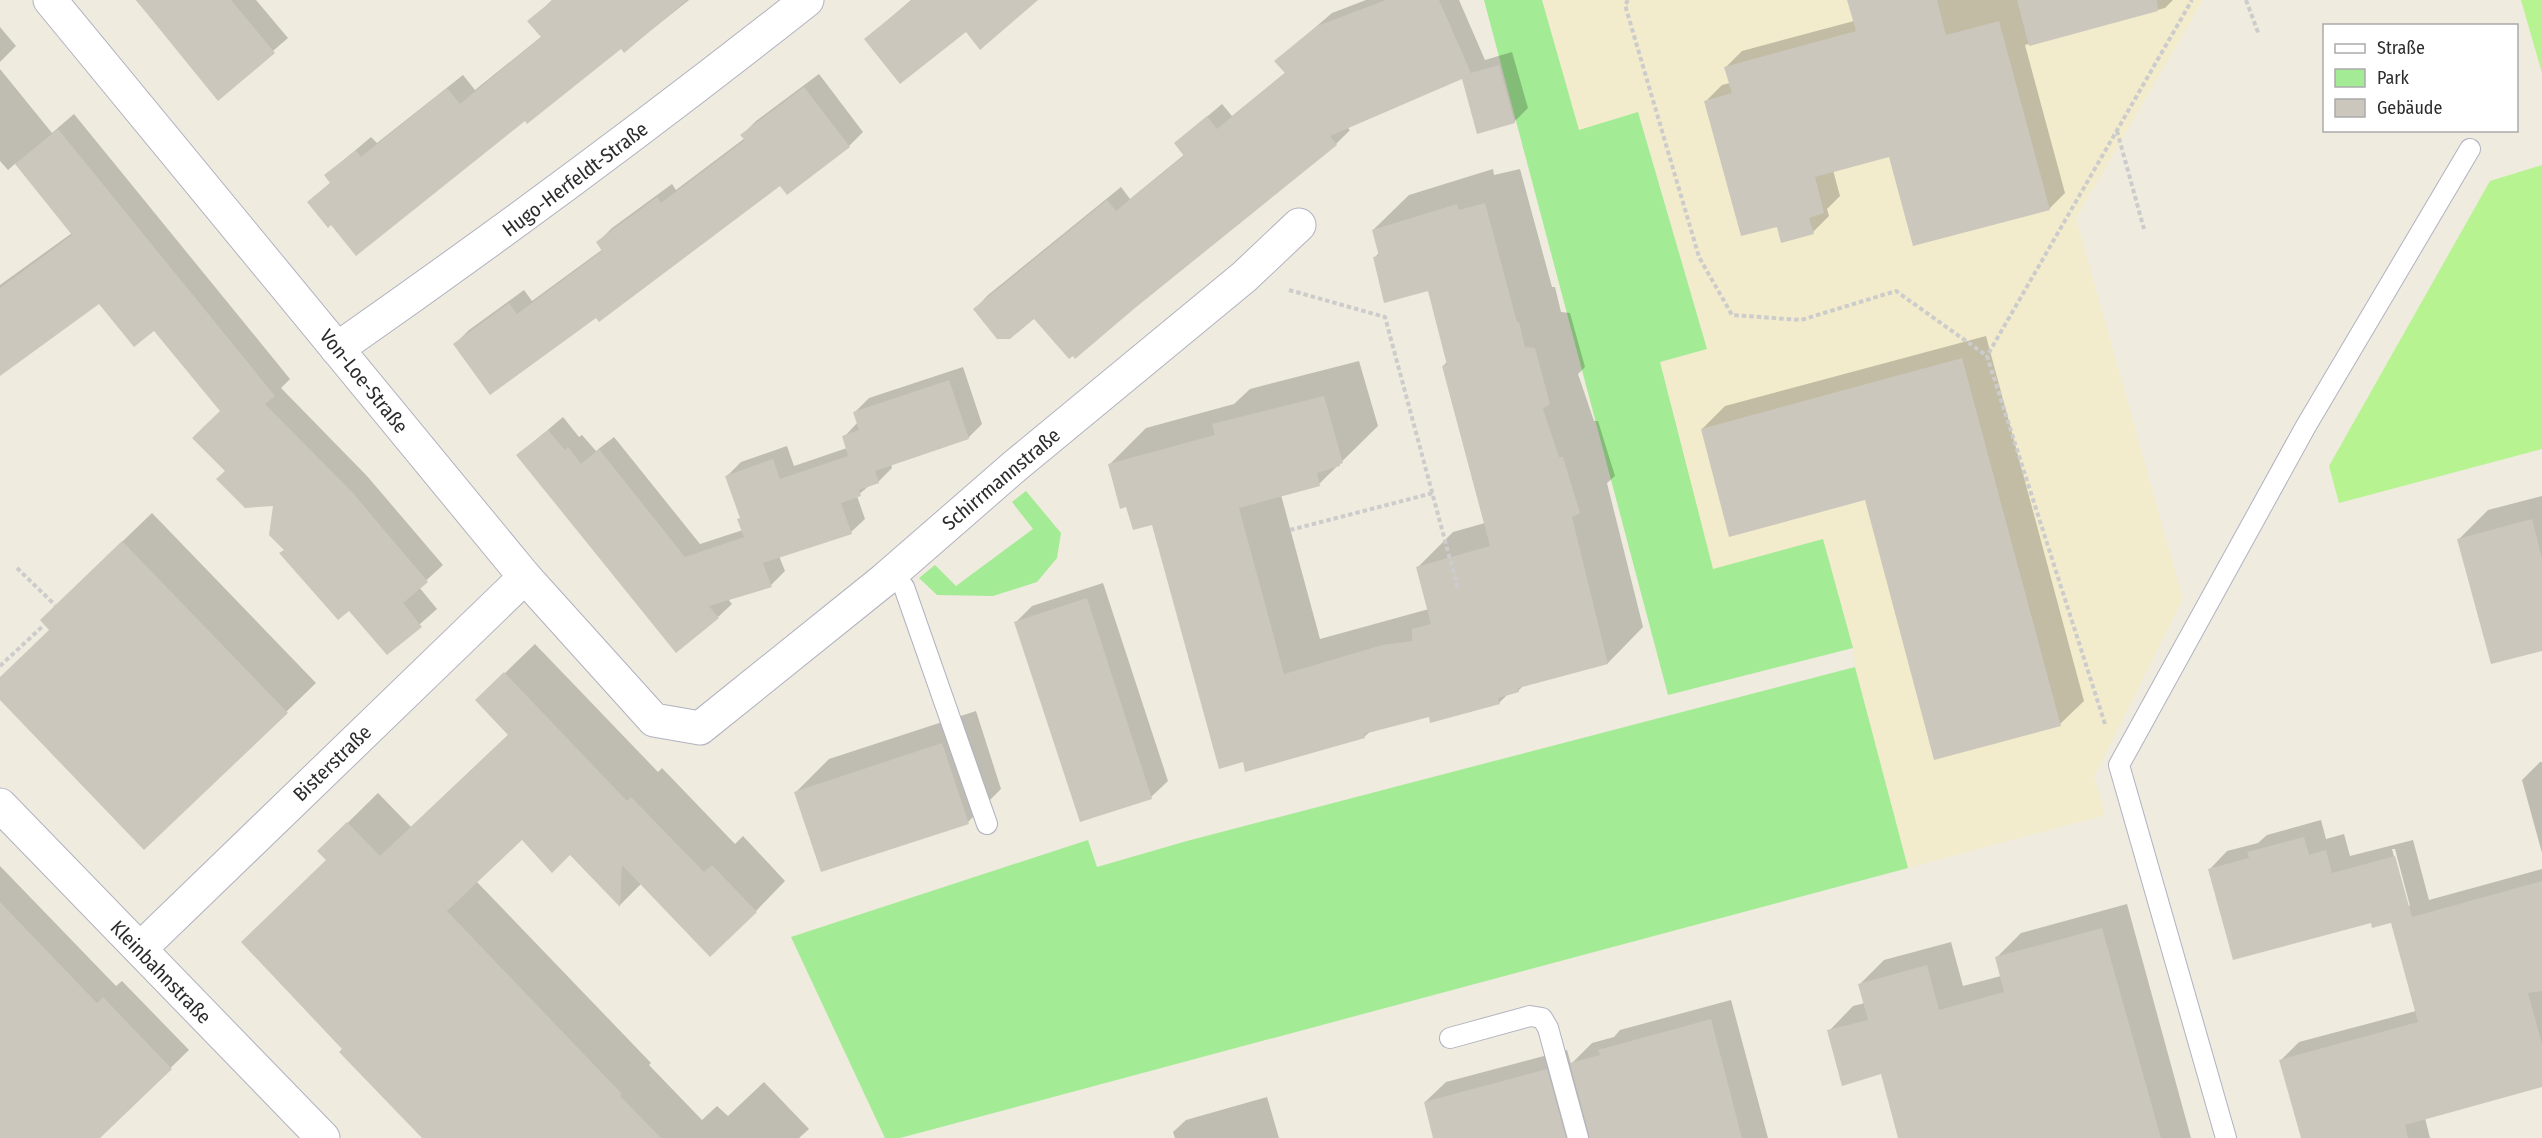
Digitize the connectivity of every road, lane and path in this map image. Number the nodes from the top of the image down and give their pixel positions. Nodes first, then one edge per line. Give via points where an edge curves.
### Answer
1 (50, 0) edge
2 (807, 0) edge
3 (1628, 0) edge
4 (2192, 0) edge
5 (2246, 0) edge
6 (2259, 35) dead end
7 (2117, 130) junction
8 (2470, 149) dead end
9 (1299, 225) dead end
10 (2144, 230) dead end
11 (1244, 277) junction
12 (337, 349) junction
13 (1987, 356) junction
14 (1433, 493) junction
15 (1290, 531) dead end
16 (17, 568) dead end
17 (525, 578) junction
18 (904, 587) dead end
19 (1458, 589) dead end
20 (55, 605) dead end
21 (44, 625) dead end
22 (0, 666) edge
23 (700, 728) joint
24 (2119, 765) junction
25 (0, 805) edge
26 (987, 824) dead end
27 (140, 950) junction
28 (1450, 1038) dead end
29 (323, 1138) edge
30 (1578, 1138) edge
31 (2226, 1138) edge

1 - 12 street, Von-Loe-Straße
2 - 12 street, Hugo-Herfeldt-Straße via 499,236
3 - 13 path via 1625,5 1699,257 1732,315 1801,320 1896,291
4 - 7 path
5 - 6 path
7 - 10 path
7 - 13 path
8 - 24 lane via 2306,426
9 - 11 street, Schirrmannstraße
11 - 14 path via 1385,317
11 - 23 street, Schirrmannstraße via 884,580
12 - 17 street, Von-Loe-Straße
13 - 24 path
14 - 15 path
14 - 19 path
16 - 20 path
17 - 23 street, Von-Loe-Straße via 654,720
17 - 27 street, Bisterstraße
18 - 26 lane
21 - 22 path
24 - 31 lane
25 - 27 street, Kleinbahnstraße
27 - 29 street, Kleinbahnstraße
28 - 30 lane via 1530,1016 1542,1018

